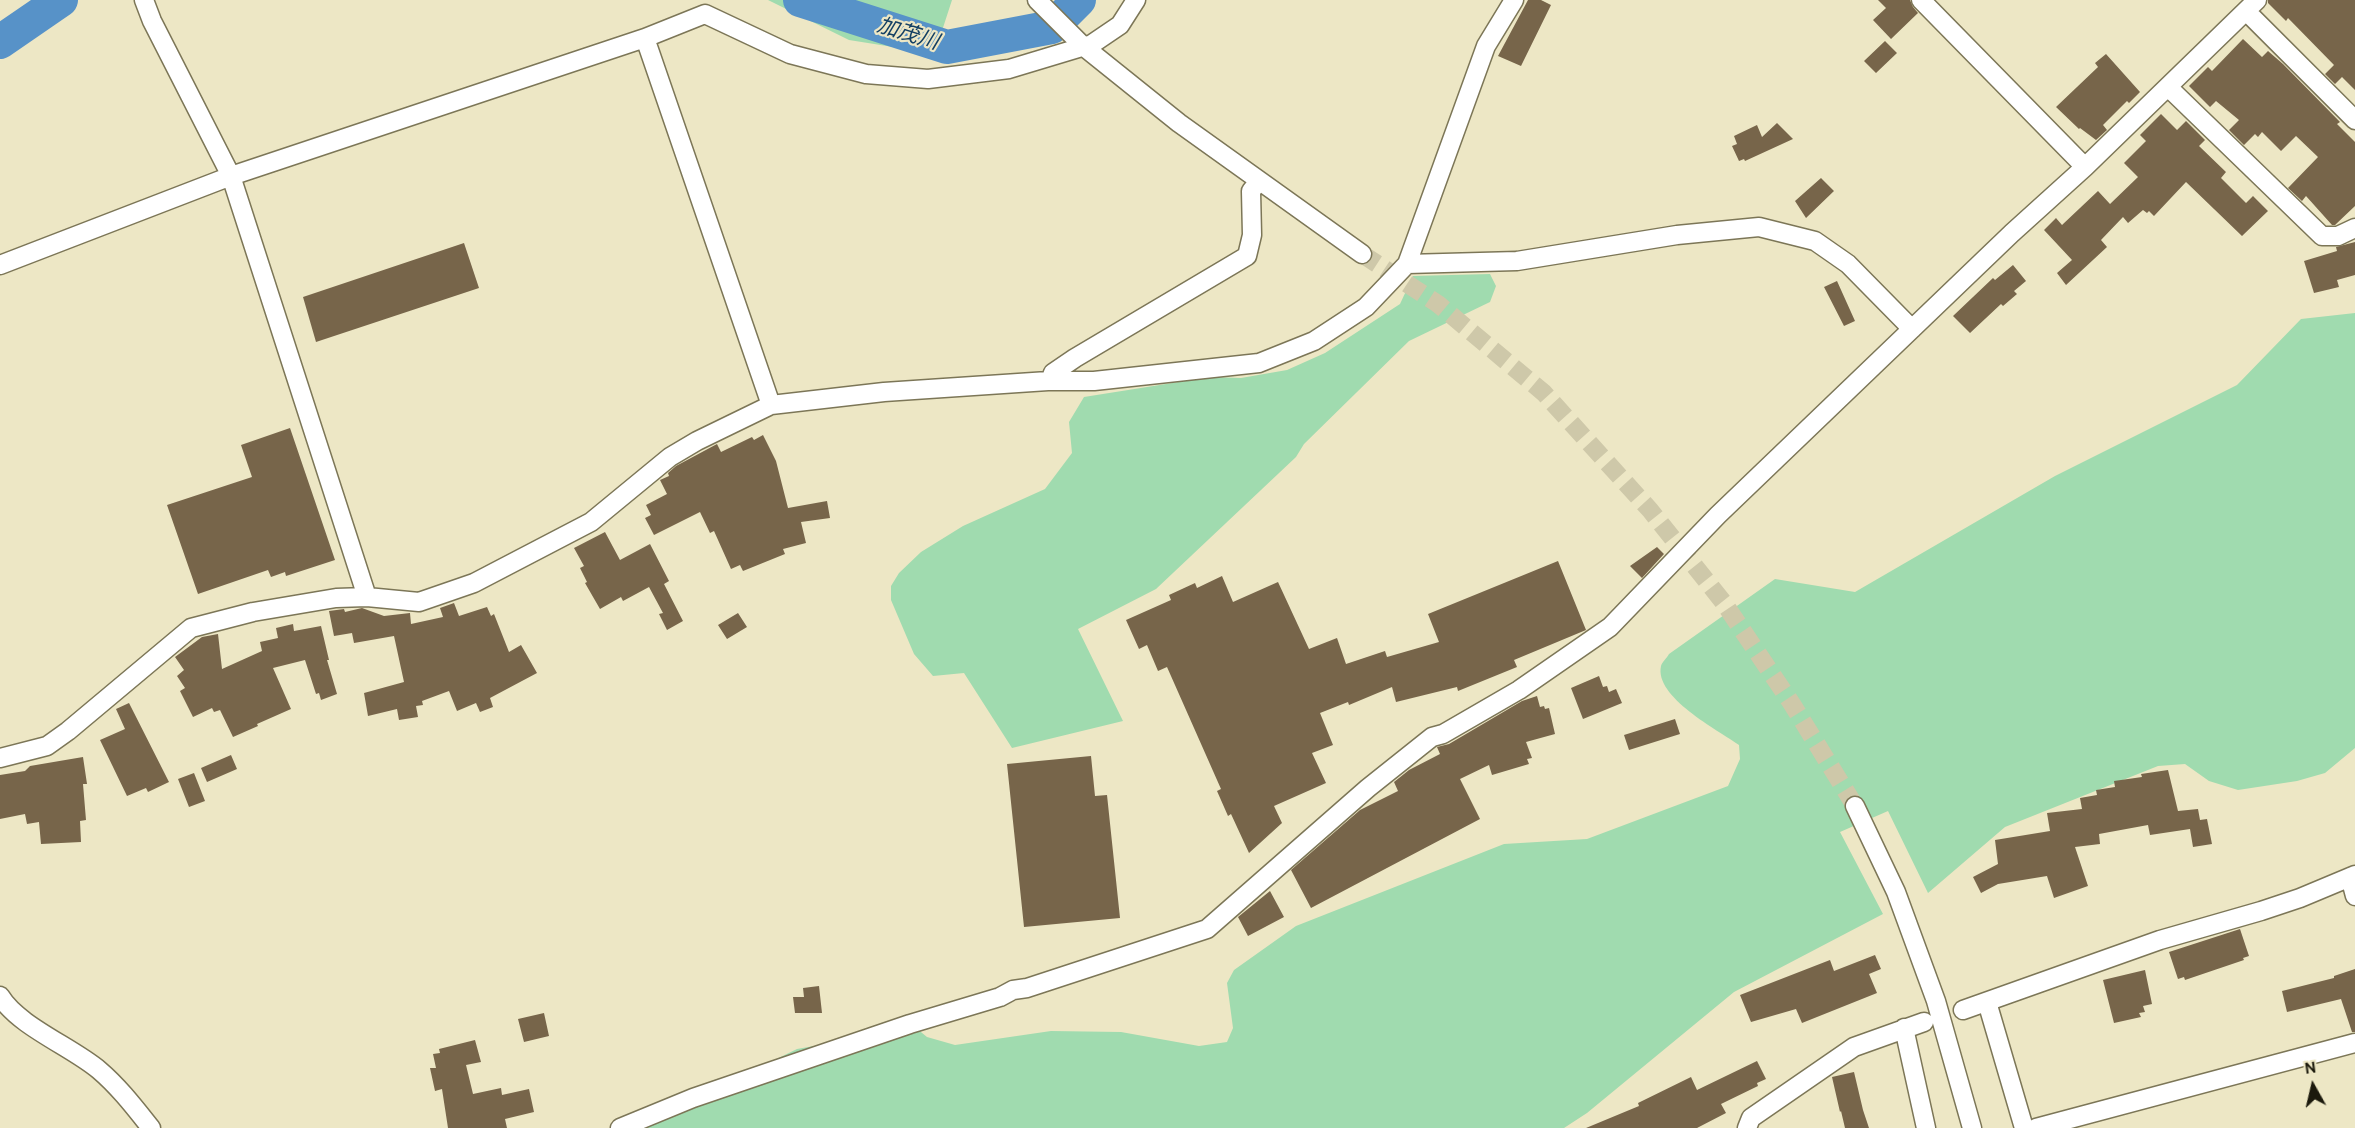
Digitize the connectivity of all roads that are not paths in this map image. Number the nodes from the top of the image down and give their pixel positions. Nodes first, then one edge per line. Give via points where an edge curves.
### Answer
1 (144, 0) edge
2 (1037, 0) edge
3 (1136, 0) edge
4 (1514, 0) edge
5 (1921, 0) edge
6 (2251, 6) edge
7 (645, 38) junction
8 (1082, 46) junction
9 (2168, 87) junction
10 (2355, 120) edge
11 (2085, 167) junction
12 (231, 176) junction
13 (1259, 181) junction
14 (2355, 228) edge
15 (1362, 254) tunnel mouth
16 (1407, 264) junction
17 (0, 265) edge
18 (1912, 329) junction
19 (1050, 381) junction
20 (771, 405) junction
21 (367, 597) junction
22 (0, 758) edge
23 (1855, 806) tunnel mouth
24 (2353, 876) edge
25 (2355, 897) edge
26 (0, 996) edge
27 (1986, 1002) junction
28 (1964, 1010) dead end
29 (1924, 1022) dead end
30 (1904, 1028) junction
31 (2355, 1043) edge
32 (151, 1128) edge
33 (620, 1128) edge
34 (1747, 1128) edge
35 (1926, 1128) edge
36 (1972, 1128) edge
37 (2024, 1128) edge
38 (2036, 1128) edge

1 - 12 street
2 - 8 street
3 - 8 street via 1120,25 1092,44
4 - 16 street via 1486,46
5 - 11 street
6 - 9 street
6 - 10 street
7 - 8 street via 705,14 790,54 866,74 928,79 1009,69
7 - 12 street
7 - 20 street
8 - 13 street
9 - 11 street
9 - 14 street via 2322,236 2338,236
11 - 18 street
12 - 17 street
12 - 21 street
13 - 15 street
13 - 19 street via 1251,191 1252,235 1247,256 1075,358 1053,373
16 - 18 street via 1517,261 1677,235 1759,227 1815,241 1848,264
16 - 19 street via 1366,308 1314,340 1259,363 1094,381
18 - 33 street via 1718,515 1610,627 1519,690 1432,737 1359,795 1207,929 910,1024 693,1098
19 - 20 street via 884,392
20 - 21 street via 670,457 591,522 474,583 419,602
21 - 22 street via 336,598 253,612 191,628 47,746
23 - 36 street via 1896,892 1936,1001
24 - 25 street
24 - 27 street
26 - 32 street via 34,1026 98,1069
27 - 28 street
27 - 37 street
29 - 30 street
30 - 34 street via 1854,1047 1751,1118
30 - 35 street
31 - 38 street

